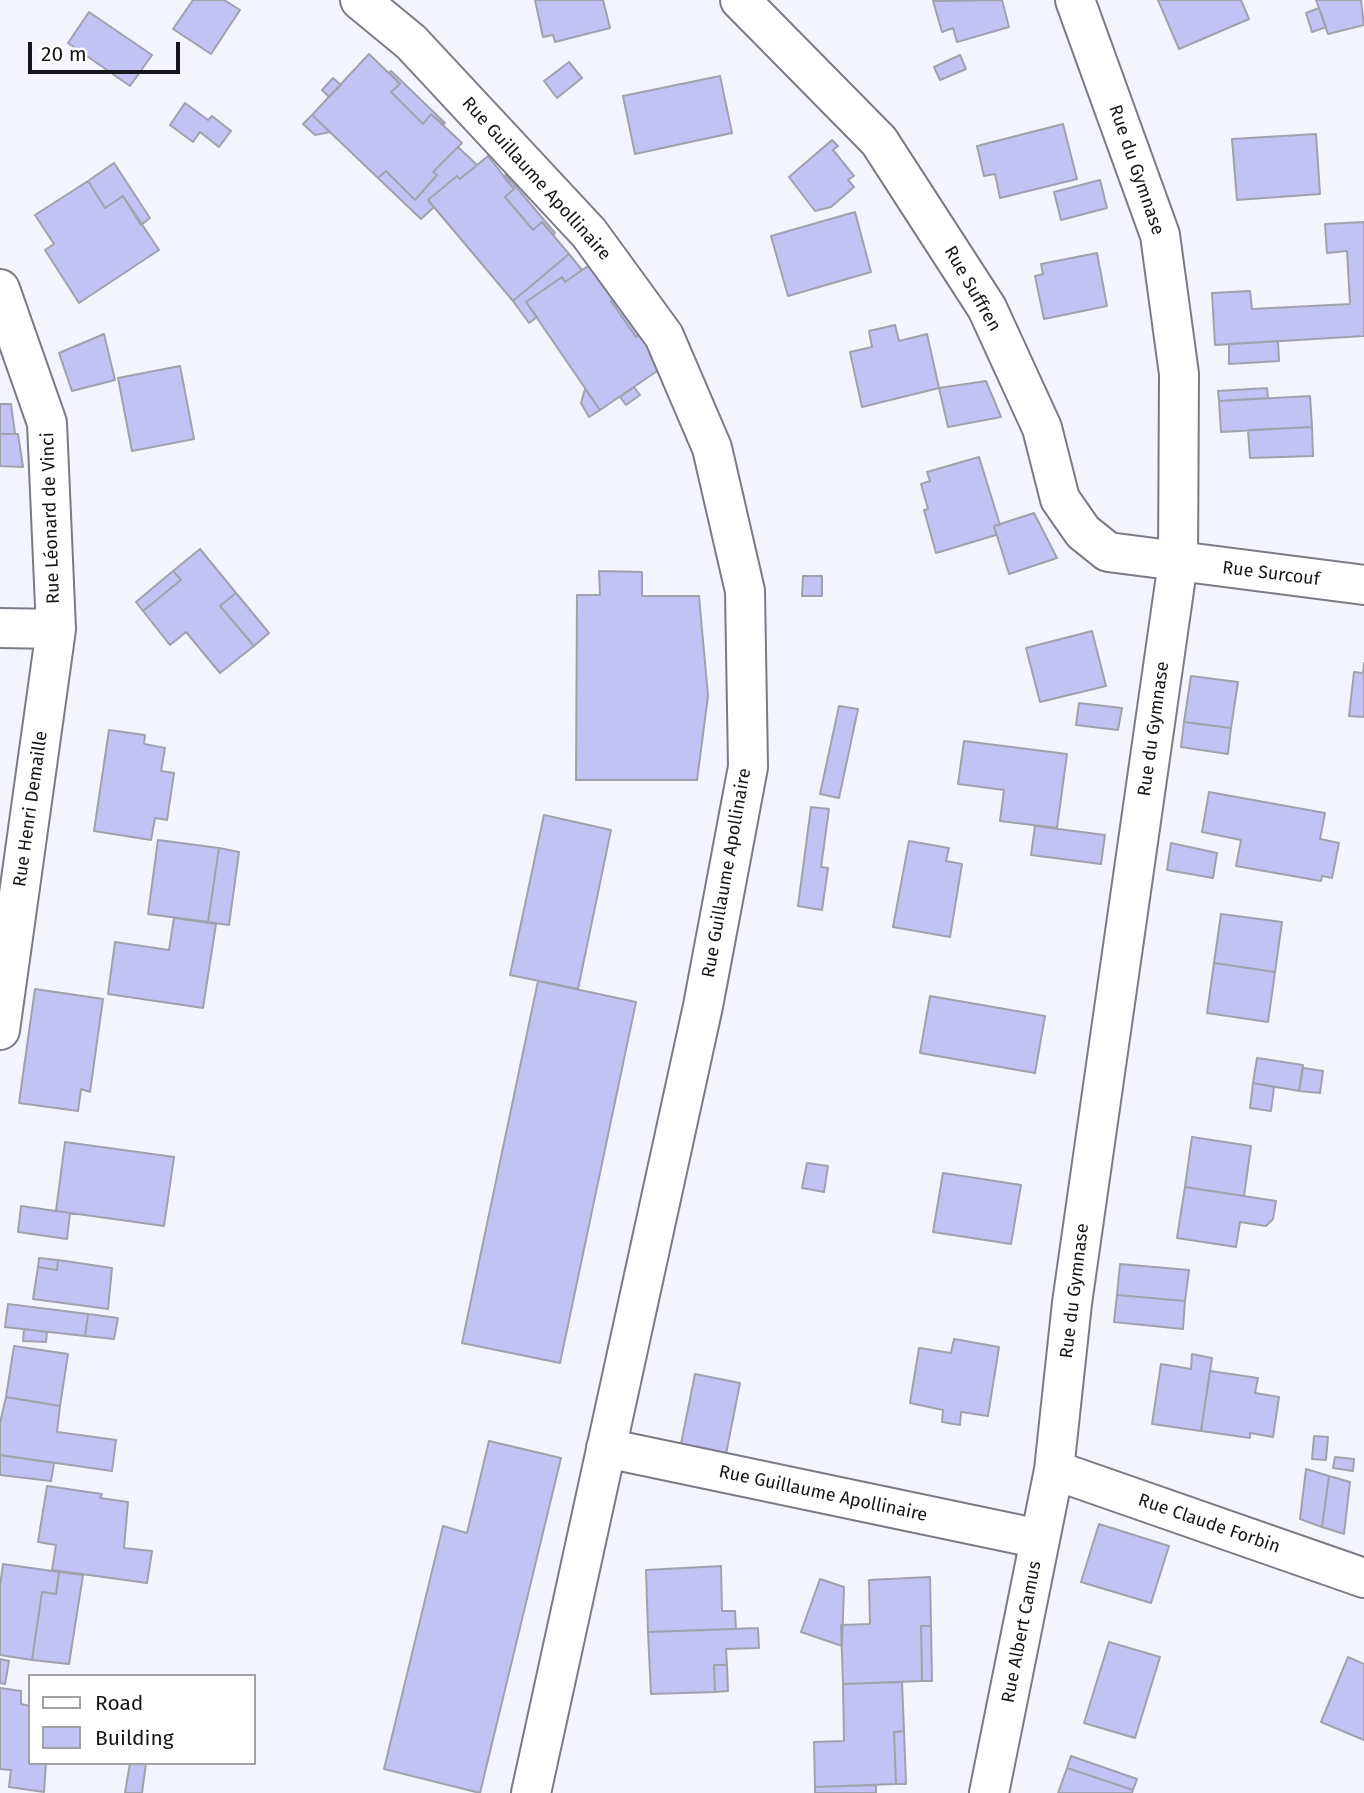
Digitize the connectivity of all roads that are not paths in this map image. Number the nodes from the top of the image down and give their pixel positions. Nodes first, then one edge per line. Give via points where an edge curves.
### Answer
1 (360, 0) edge
2 (740, 0) edge
3 (1075, 0) edge
4 (0, 289) edge
5 (1178, 562) junction
6 (1364, 585) edge
7 (0, 628) edge
8 (56, 629) junction
9 (0, 1030) edge
10 (606, 1448) junction
11 (1054, 1470) junction
12 (1040, 1539) junction
13 (1364, 1577) edge
14 (531, 1793) edge
15 (989, 1793) edge

1 - 10 street, Rue Guillaume Apollinaire via 411,42 589,233 664,336 712,448 745,591 748,767 703,1006
2 - 5 street, Rue Suffren via 879,141 987,308 1042,428 1060,499 1083,533 1108,552
3 - 5 street, Rue du Gymnase via 1160,235 1179,374
4 - 8 street, Rue Léonard de Vinci via 47,423
5 - 6 street, Rue Surcouf
5 - 11 street, Rue du Gymnase via 1072,1303
7 - 8 street
8 - 9 street, Rue Henri Demaille
10 - 12 street, Rue Guillaume Apollinaire
10 - 14 street, Rue Guillaume Apollinaire
11 - 12 street, Rue Albert Camus
11 - 13 street, Rue Claude Forbin
12 - 15 street, Rue Albert Camus

